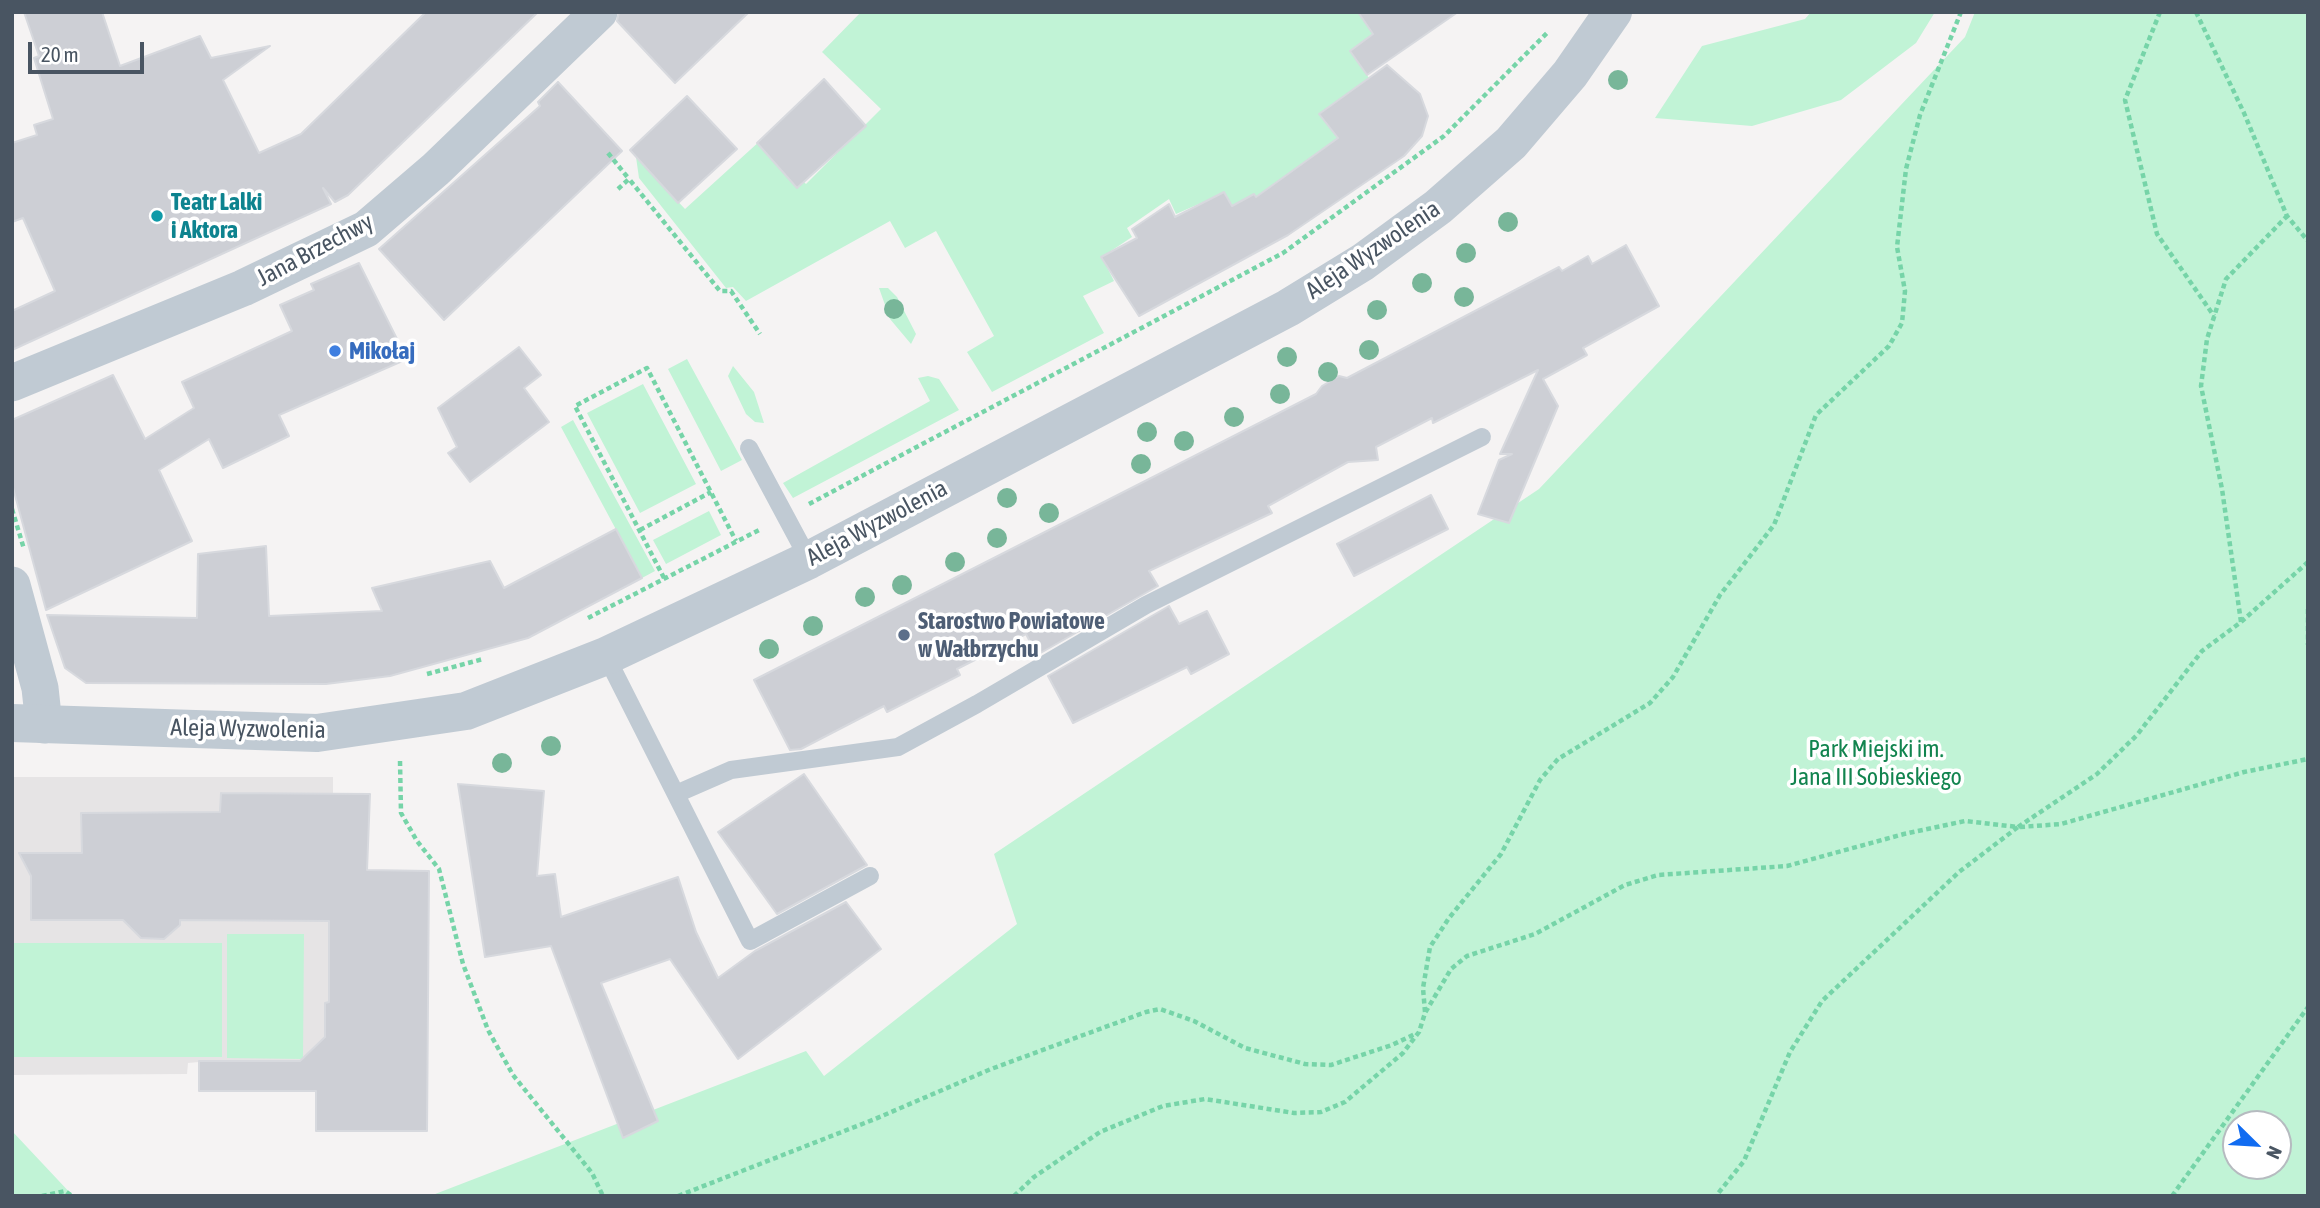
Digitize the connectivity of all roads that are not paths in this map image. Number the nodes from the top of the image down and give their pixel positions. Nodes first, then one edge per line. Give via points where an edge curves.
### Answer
1 (598, 12) edge
2 (1613, 12) edge
3 (12, 383) edge
4 (1482, 437) dead end
5 (749, 448) dead end
6 (809, 560) junction
7 (12, 585) edge
8 (606, 656) junction
9 (28, 724) edge
10 (676, 794) junction
11 (870, 876) dead end

1 - 3 street, Jana Brzechwy via 436,169 366,229 243,288
2 - 6 street, Aleja Wyzwolenia via 1570,74 1511,143 1438,207 1363,262 1287,308
4 - 10 lane via 1146,605 898,747 731,770
5 - 6 lane
6 - 8 street, Aleja Wyzwolenia
7 - 9 street via 40,688
8 - 9 street, Aleja Wyzwolenia via 466,711 317,733
8 - 10 lane
10 - 11 lane via 750,941

